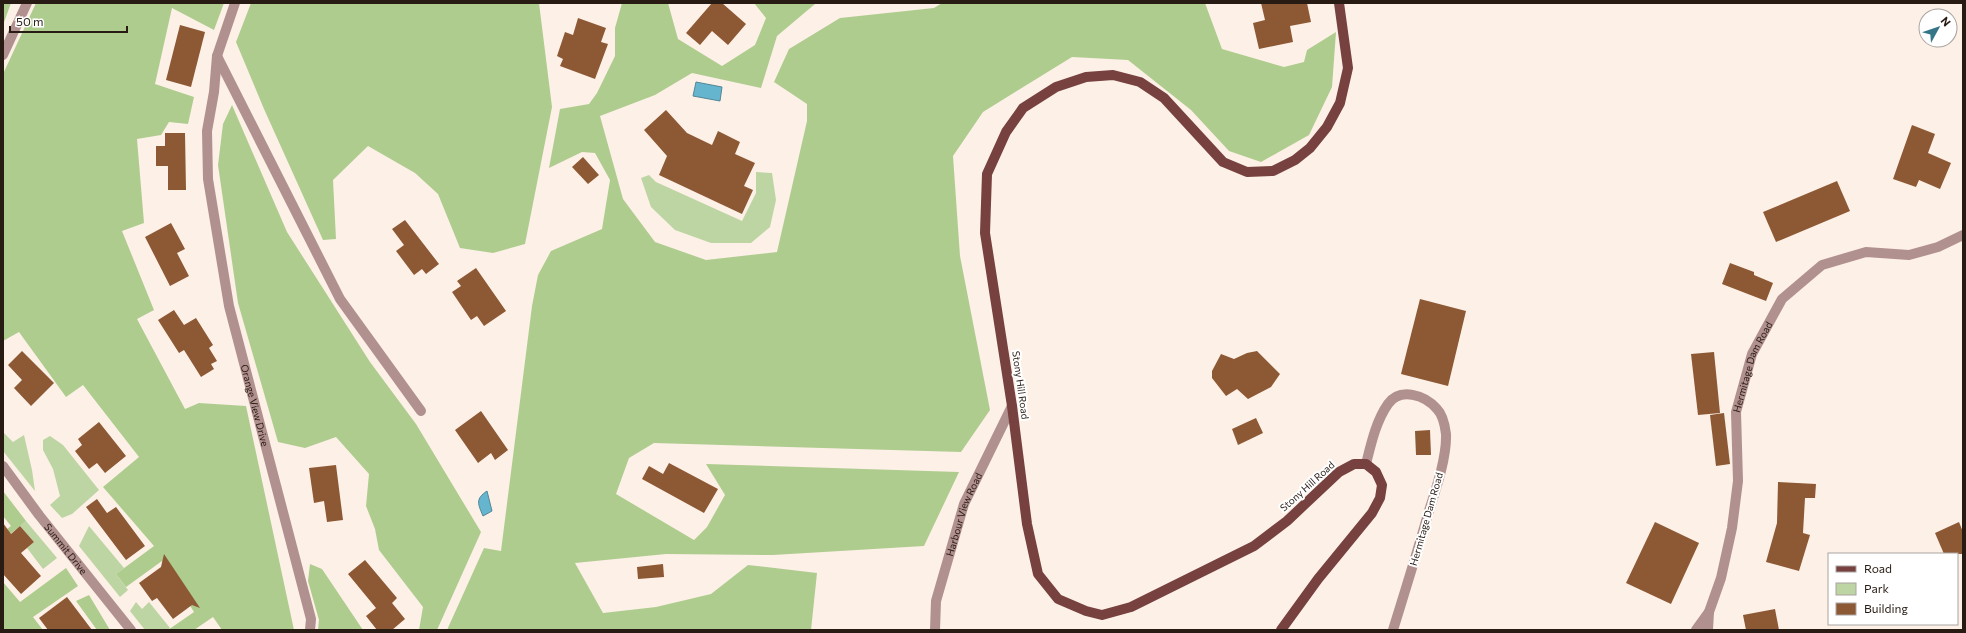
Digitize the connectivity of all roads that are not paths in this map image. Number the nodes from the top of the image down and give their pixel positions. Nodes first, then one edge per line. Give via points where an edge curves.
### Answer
1 (26, 3) edge
2 (235, 3) edge
3 (1339, 3) edge
4 (3, 55) edge
5 (217, 56) junction
6 (1963, 235) edge
7 (1012, 406) junction
8 (421, 411) dead end
9 (1366, 464) junction
10 (3, 466) edge
11 (1709, 612) junction
12 (131, 630) edge
13 (310, 630) edge
14 (935, 630) edge
15 (1281, 630) edge
16 (1393, 630) edge
17 (1696, 630) edge
18 (1708, 630) edge

1 - 4 street
2 - 5 street, Orange View Drive
3 - 7 main road, Stony Hill Road via 1348,68 1340,103 1327,127 1310,148 1296,160 1273,171 1247,172 1223,162 1164,98 1140,82 1113,75 1086,77 1056,87 1023,108 1006,132 987,174 985,233
5 - 8 street via 340,299
5 - 13 street, Orange View Drive via 207,131 208,179 229,306 311,619
6 - 11 street, Hermitage Dam Road via 1938,247 1909,254 1866,252 1822,265 1782,299 1752,354 1736,412 1738,481 1732,528 1722,578
7 - 9 main road, Stony Hill Road via 1027,524 1038,574 1058,599 1102,615 1131,607 1254,546 1287,521 1339,472 1354,464
7 - 14 street, Harbour View Road via 964,504 936,601
9 - 15 main road via 1376,472 1382,485 1380,498 1372,513 1318,579
9 - 16 street, Hermitage Dam Road via 1373,434 1388,404 1397,395 1424,398 1438,409 1445,425 1446,436 1440,476
10 - 12 street, Summit Drive
11 - 17 street, Hermitage Dam Road
11 - 18 street

